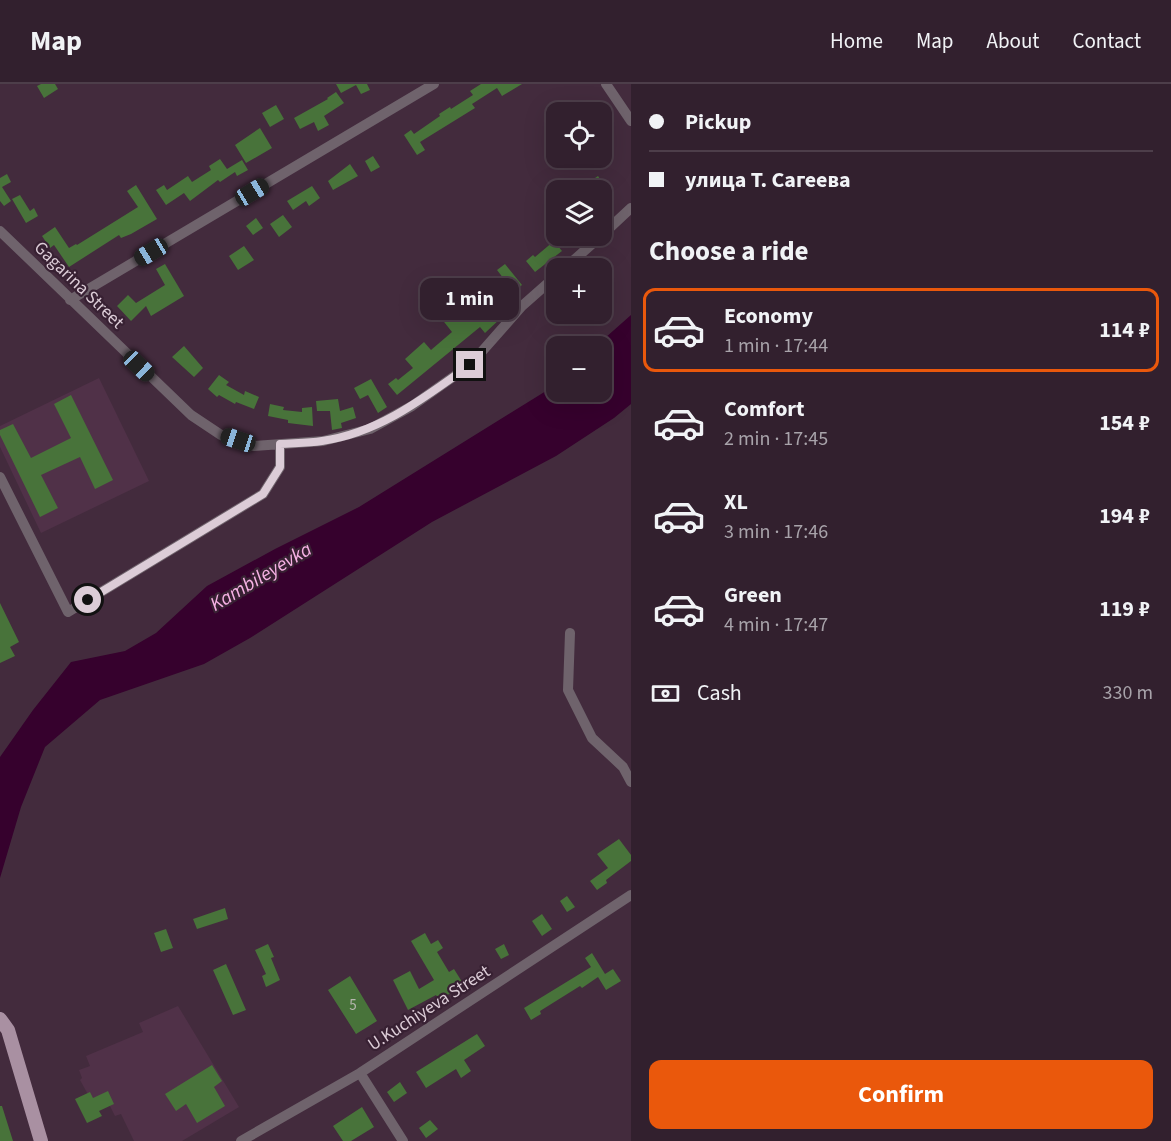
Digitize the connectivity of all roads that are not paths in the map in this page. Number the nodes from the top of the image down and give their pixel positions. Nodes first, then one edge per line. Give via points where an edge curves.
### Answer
1 (434, 84) edge
2 (606, 84) edge
3 (631, 122) edge
4 (631, 208) edge
5 (612, 225) edge
6 (0, 231) edge
7 (589, 246) edge
8 (576, 258) edge
9 (546, 285) edge
10 (70, 300) junction
11 (280, 444) junction
12 (0, 477) edge
13 (570, 633) dead end
14 (631, 783) edge
15 (631, 895) edge
16 (3, 1028) edge
17 (360, 1073) junction
18 (41, 1141) edge
19 (241, 1141) edge
20 (403, 1141) edge

1 - 10 street
2 - 3 street
4 - 5 street
6 - 10 street, Gagarina Street
7 - 8 street
9 - 11 street, Gagarina Street via 470,365 412,406 370,429 323,441
10 - 11 street, Gagarina Street via 191,415 221,435 255,446
11 - 12 street via 280,467 263,494 68,612
13 - 14 street via 568,690 592,738 623,767
15 - 17 street, U.Kuchiyeva Street
16 - 18 main road
17 - 19 street, U.Kuchiyeva Street
17 - 20 street

